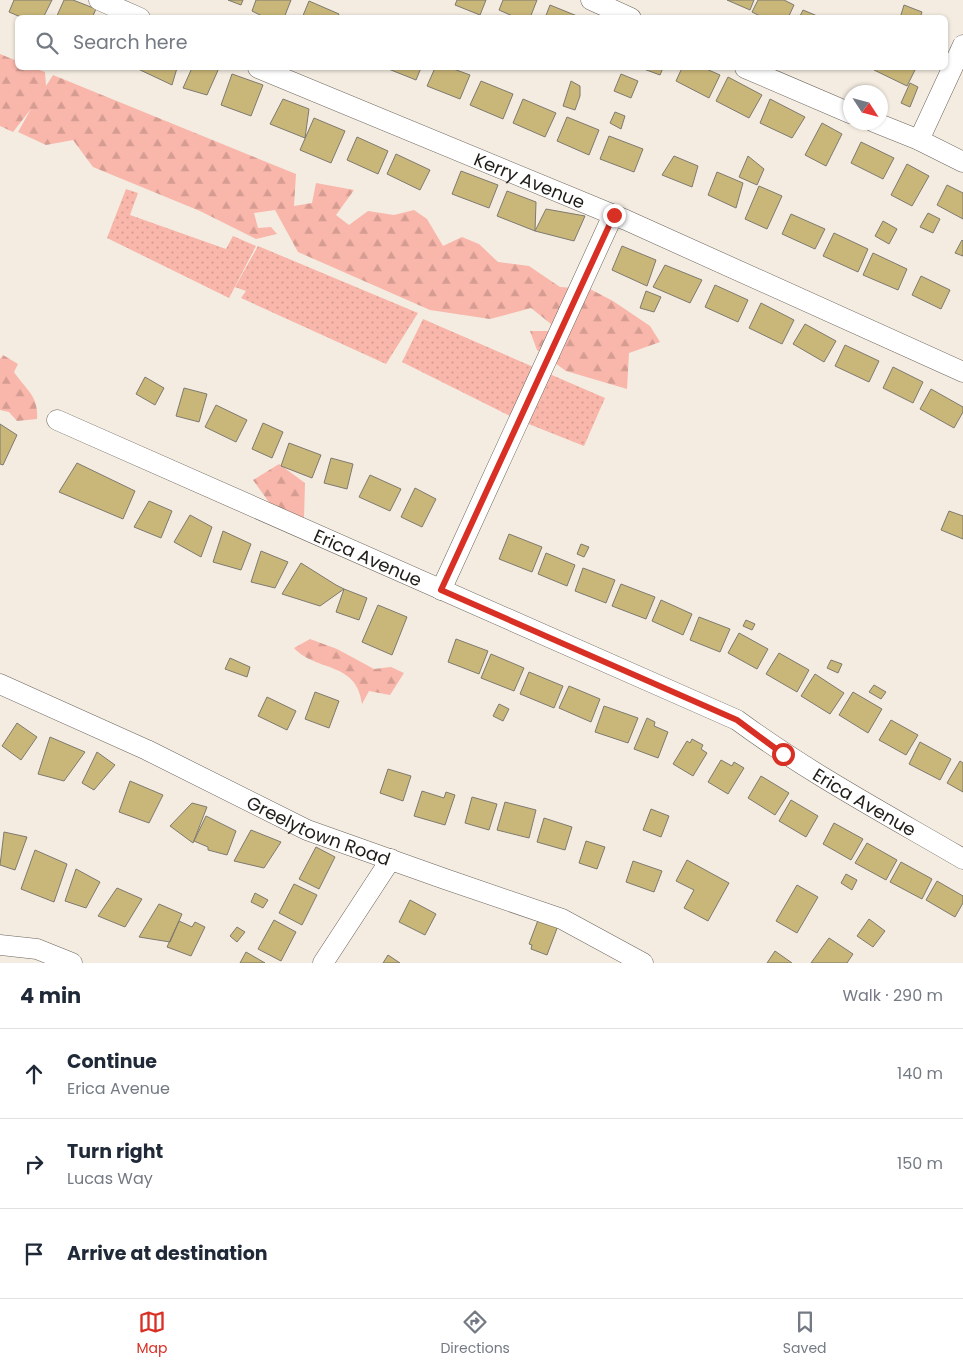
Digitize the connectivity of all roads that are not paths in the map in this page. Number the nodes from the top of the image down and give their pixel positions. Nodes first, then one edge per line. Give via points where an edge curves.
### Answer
1 (99, 0) edge
2 (591, 0) edge
3 (133, 15) edge
4 (624, 15) edge
5 (963, 45) edge
6 (263, 70) edge
7 (750, 70) edge
8 (843, 110) edge
9 (888, 128) edge
10 (919, 140) junction
11 (963, 162) edge
12 (614, 215) junction
13 (963, 372) edge
14 (57, 420) dead end
15 (441, 590) junction
16 (0, 684) edge
17 (391, 859) junction
18 (963, 859) edge
19 (0, 945) edge
20 (72, 963) edge
21 (323, 963) edge
22 (643, 963) edge

1 - 3 street
2 - 4 street
5 - 10 street
6 - 12 street, Kerry Avenue
7 - 8 street
9 - 10 street
10 - 11 street
12 - 13 street, Kerry Avenue
12 - 15 street
14 - 15 street, Erica Avenue
15 - 18 street, Erica Avenue via 737,720 783,754 854,798
16 - 17 street, Greelytown Road via 147,750 307,830
17 - 21 street
17 - 22 street, Greelytown Road via 562,918
19 - 20 street via 37,949

